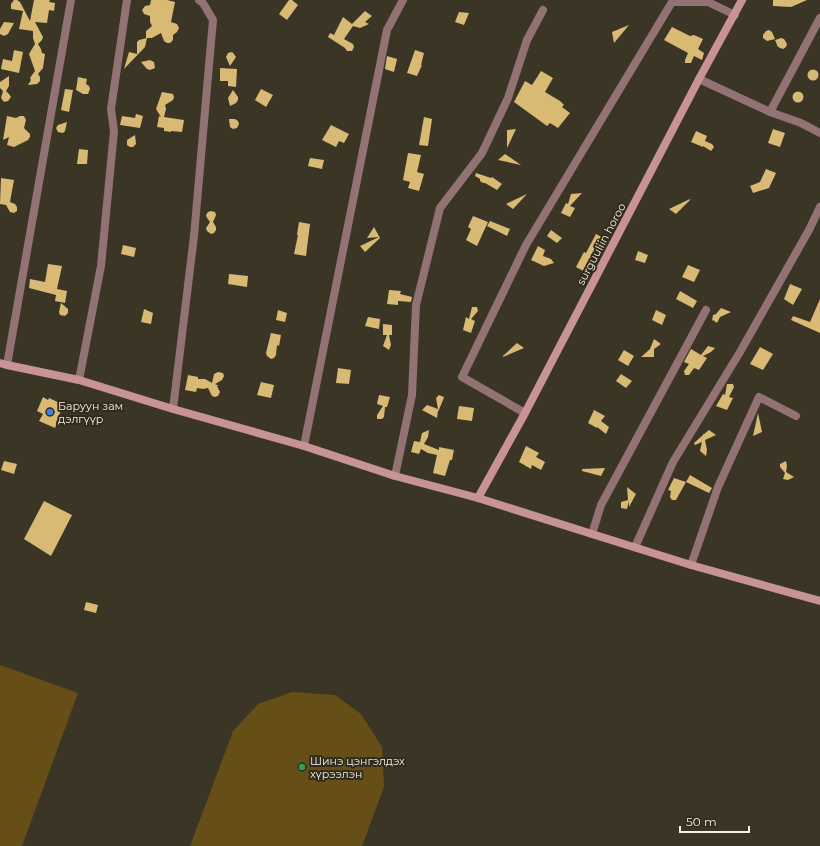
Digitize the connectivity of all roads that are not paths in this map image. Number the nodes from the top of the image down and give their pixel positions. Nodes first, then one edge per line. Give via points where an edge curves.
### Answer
1 (71, 0) edge
2 (127, 0) edge
3 (199, 0) edge
4 (403, 0) edge
5 (742, 0) edge
6 (543, 10) dead end
7 (735, 15) junction
8 (820, 18) edge
9 (699, 79) junction
10 (770, 112) junction
11 (820, 133) edge
12 (820, 207) edge
13 (706, 310) dead end
14 (3, 364) edge
15 (79, 380) junction
16 (173, 409) junction
17 (525, 413) junction
18 (796, 416) dead end
19 (304, 446) junction
20 (395, 476) junction
21 (478, 498) junction
22 (592, 534) junction
23 (635, 547) junction
24 (691, 565) junction
25 (820, 601) edge

1 - 14 street
2 - 15 street via 111,109 114,131 101,266
3 - 16 street via 213,20 194,236
4 - 19 street via 387,30
5 - 7 street, surguuliin horoo
6 - 20 street via 527,40 508,98 482,153 440,208 416,305 412,395
7 - 9 street, surguuliin horoo
7 - 17 street via 708,2 672,2 526,245 462,377
8 - 10 street
9 - 10 street
9 - 17 street, surguuliin horoo
10 - 11 street
12 - 23 street via 744,346 673,462
13 - 22 street via 601,505
14 - 15 street
15 - 16 street
16 - 19 street
17 - 21 street, surguuliin horoo
18 - 24 street via 759,397 718,487
19 - 20 street
20 - 21 street
21 - 22 street
22 - 23 street
23 - 24 street
24 - 25 street

